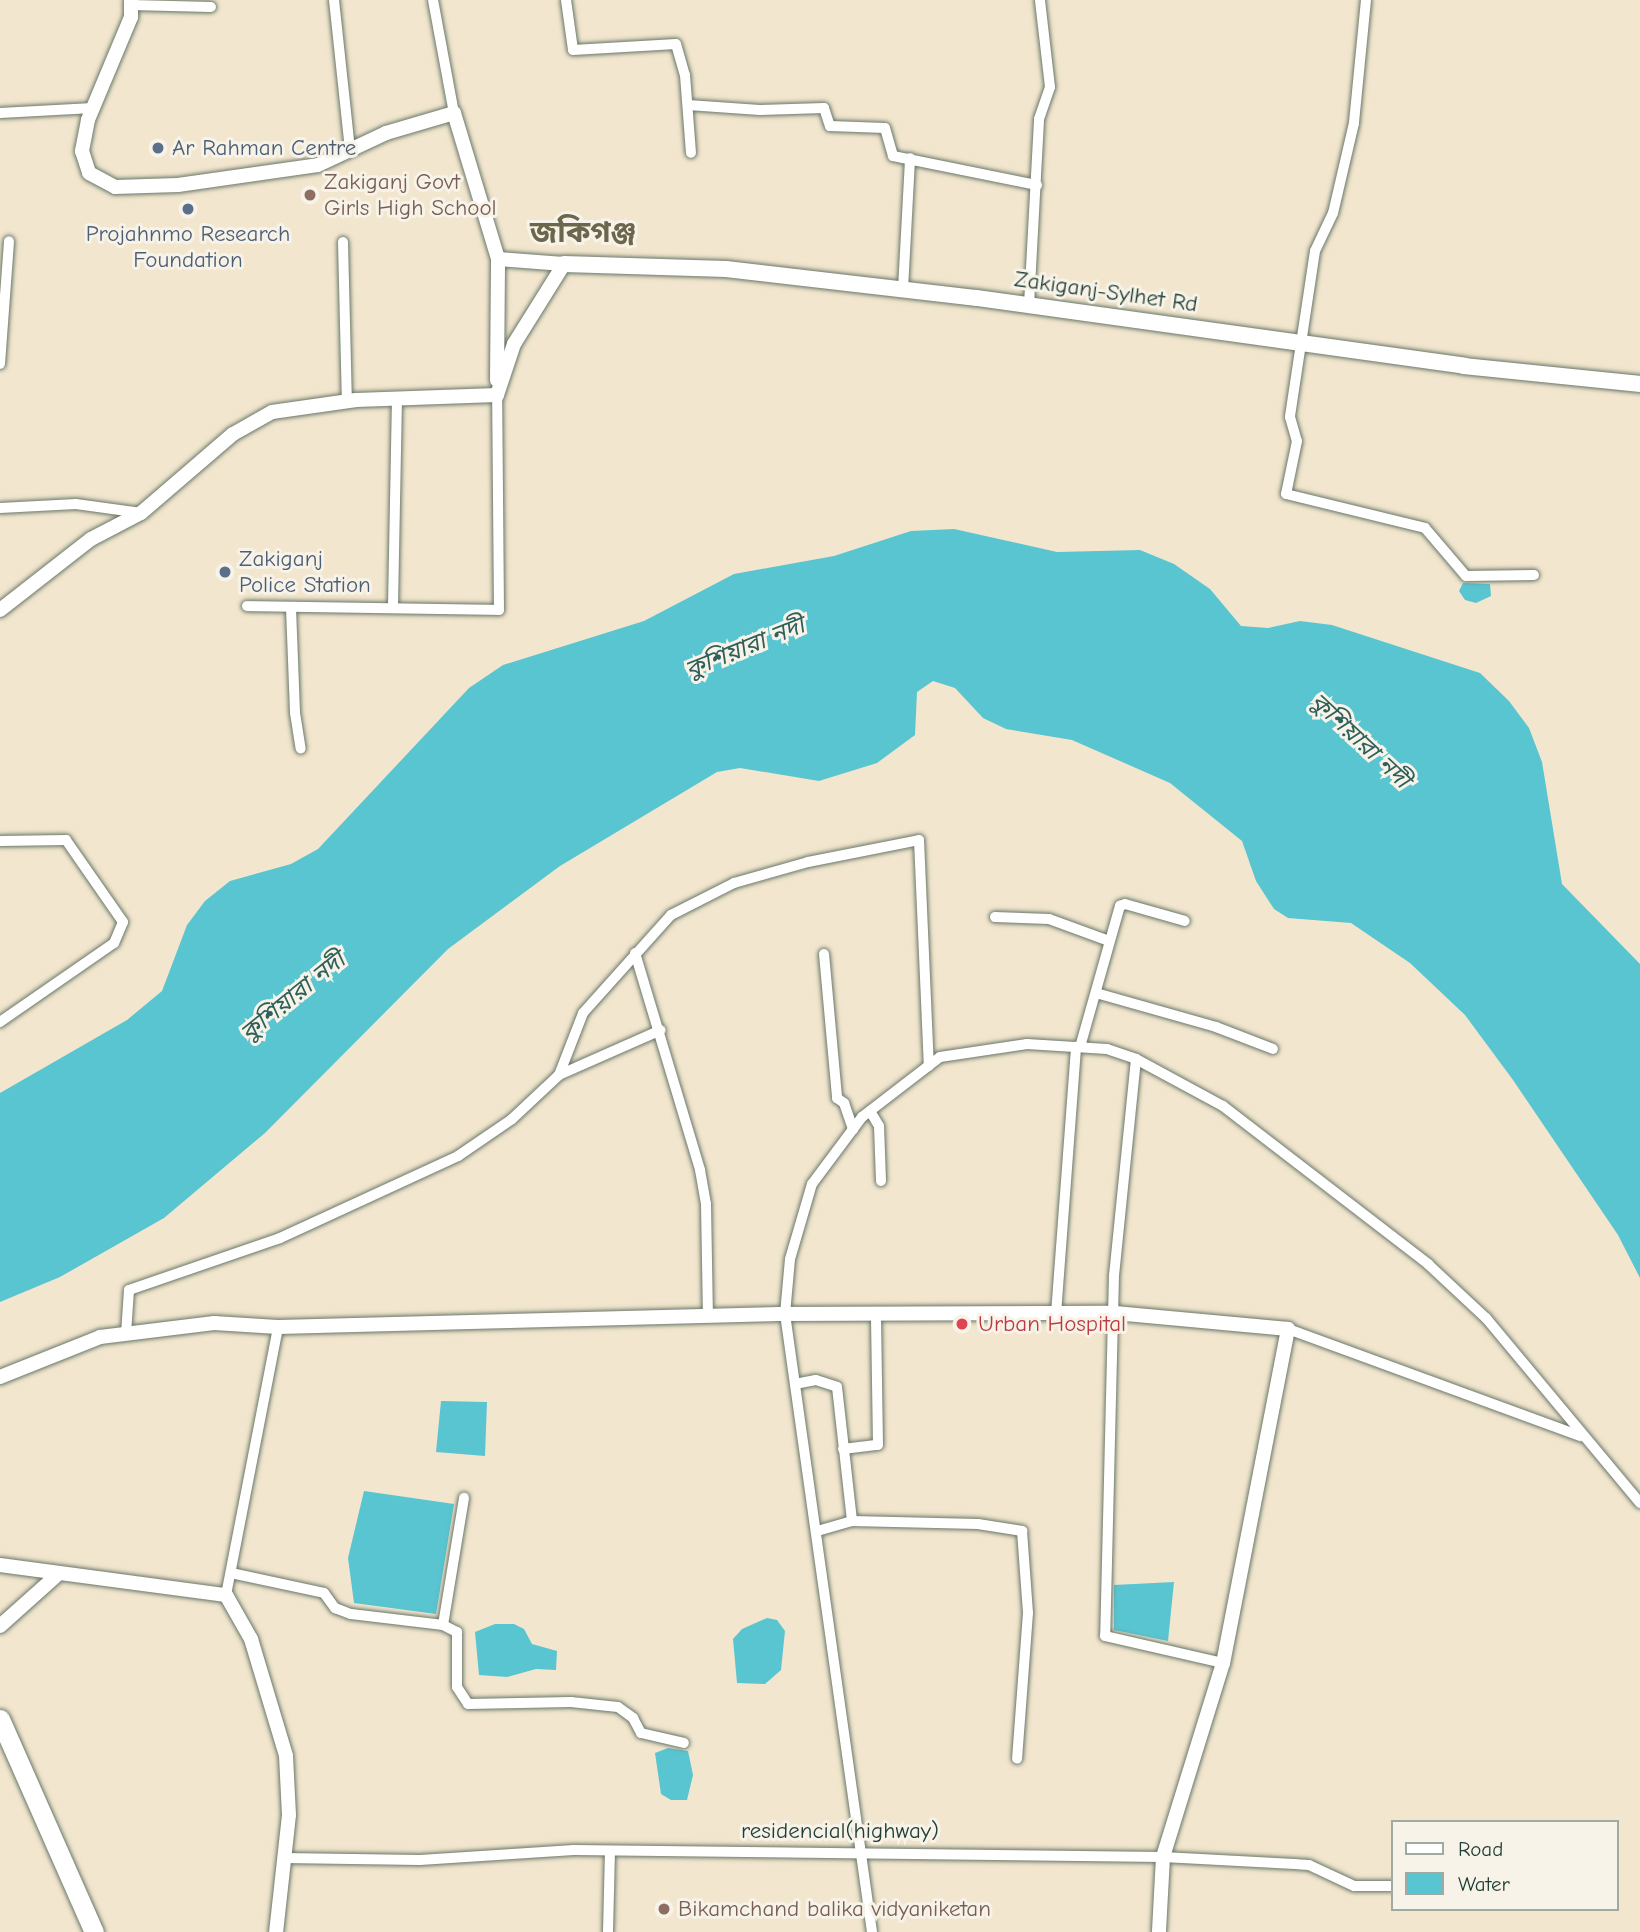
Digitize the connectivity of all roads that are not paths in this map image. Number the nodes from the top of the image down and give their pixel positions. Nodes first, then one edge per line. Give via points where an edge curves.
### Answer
1 (334, 0) edge
2 (433, 0) edge
3 (566, 0) edge
4 (1040, 0) edge
5 (1366, 0) edge
6 (131, 3) edge
7 (211, 7) dead end
8 (688, 105) junction
9 (93, 108) junction
10 (0, 113) edge
11 (454, 113) junction
12 (351, 150) junction
13 (691, 153) dead end
14 (909, 158) junction
15 (1037, 185) junction
16 (9, 240) dead end
17 (344, 242) dead end
18 (498, 259) junction
19 (564, 264) junction
20 (902, 289) junction
21 (1029, 305) junction
22 (1300, 341) junction
23 (0, 364) edge
24 (1640, 384) edge
25 (497, 395) junction
26 (397, 399) junction
27 (347, 401) junction
28 (0, 508) edge
29 (141, 513) junction
30 (1534, 575) dead end
31 (247, 606) dead end
32 (393, 607) junction
33 (291, 608) junction
34 (0, 610) edge
35 (301, 749) dead end
36 (0, 841) edge
37 (995, 917) dead end
38 (1185, 921) dead end
39 (1109, 941) junction
40 (635, 953) junction
41 (824, 954) dead end
42 (1096, 993) junction
43 (0, 1022) edge
44 (661, 1030) junction
45 (1078, 1047) junction
46 (1273, 1049) dead end
47 (1136, 1059) junction
48 (929, 1066) junction
49 (559, 1075) junction
50 (870, 1111) junction
51 (853, 1129) junction
52 (881, 1181) dead end
53 (785, 1314) junction
54 (876, 1314) junction
55 (1056, 1314) junction
56 (1115, 1314) junction
57 (708, 1317) junction
58 (278, 1327) junction
59 (1287, 1329) junction
60 (126, 1334) junction
61 (0, 1377) edge
62 (795, 1384) junction
63 (1582, 1436) junction
64 (843, 1448) junction
65 (464, 1498) dead end
66 (1640, 1503) edge
67 (852, 1521) junction
68 (816, 1531) junction
69 (0, 1565) edge
70 (231, 1573) junction
71 (57, 1575) junction
72 (226, 1595) junction
73 (443, 1625) junction
74 (0, 1626) edge
75 (1223, 1663) junction
76 (0, 1719) edge
77 (684, 1743) dead end
78 (1017, 1759) dead end
79 (610, 1851) junction
80 (862, 1852) junction
81 (1163, 1857) junction
82 (283, 1858) junction
83 (1392, 1886) edge
84 (94, 1932) edge
85 (276, 1932) edge
86 (608, 1932) edge
87 (872, 1932) edge
88 (1159, 1932) edge

1 - 12 street
2 - 11 street
3 - 8 street via 573,50 676,44
4 - 15 street via 1050,87 1039,119
5 - 22 street via 1354,123 1333,213 1315,251
6 - 7 street
6 - 9 street via 131,17
8 - 13 street
8 - 14 street via 824,108 830,126 885,128 893,156
9 - 10 street
9 - 12 street via 82,152 89,173 115,187 178,185 318,165
11 - 12 street
11 - 18 street
14 - 15 street
14 - 20 street
15 - 21 street
16 - 23 street
17 - 27 street
18 - 19 street
18 - 25 street
19 - 20 main road, Zakiganj-Sylhet Rd via 726,269
19 - 25 street via 514,344
20 - 21 main road, Zakiganj-Sylhet Rd
21 - 22 main road, Zakiganj-Sylhet Rd
22 - 24 main road, Zakiganj-Sylhet Rd via 1464,366
22 - 30 street via 1290,417 1297,441 1286,494 1425,528 1466,576
25 - 26 street
25 - 32 street via 499,610
26 - 27 street
26 - 32 street
27 - 29 street via 272,412 242,428
28 - 29 street via 76,504
29 - 34 street via 91,540
31 - 33 street
32 - 33 street
33 - 35 street
36 - 43 street via 66,840 123,922 114,943
37 - 39 street via 1049,919
38 - 39 street via 1125,904 1115,916
39 - 42 street
40 - 44 street
40 - 48 street via 671,915 734,883 808,862 919,840
40 - 49 street via 583,1013
41 - 51 street via 837,1098 844,1103
42 - 45 street
42 - 46 street via 1216,1027
44 - 49 street
44 - 57 street via 702,1181
45 - 47 street via 1107,1049
45 - 48 street via 1027,1044 940,1057
45 - 55 street
47 - 56 street via 1117,1225
47 - 63 street via 1223,1106 1428,1264 1486,1318
48 - 50 street
49 - 60 street via 512,1119 458,1156 254,1250 204,1261 129,1290
50 - 51 street
50 - 52 street via 879,1126
51 - 53 street via 812,1184 790,1259
53 - 54 street
53 - 57 street
53 - 62 street
54 - 55 street
54 - 64 street via 878,1446
55 - 56 street
56 - 59 street
56 - 75 street via 1107,1447 1105,1636
57 - 58 street
58 - 60 street via 214,1323
58 - 70 street
59 - 63 street
59 - 75 street
60 - 61 street via 100,1337
62 - 64 street via 816,1380 837,1387
62 - 68 street
63 - 66 street
64 - 67 street
65 - 73 street via 451,1599
67 - 68 street
67 - 78 street via 978,1524 1022,1531 1028,1613
68 - 80 street
69 - 71 street
70 - 72 street
70 - 73 street via 324,1593 335,1608 351,1614
71 - 72 street
71 - 74 street
72 - 82 street via 251,1639 286,1756 289,1815
73 - 77 street via 457,1632 457,1687 468,1704 572,1702 618,1707 633,1718 641,1733
75 - 81 street
76 - 84 highway
79 - 80 street, residencial(highway)
79 - 82 street, residencial(highway) via 420,1860
79 - 86 street
80 - 81 street, residencial(highway)
80 - 87 street
81 - 83 street, residencial(highway) via 1309,1866 1354,1886
81 - 88 street
82 - 85 street

